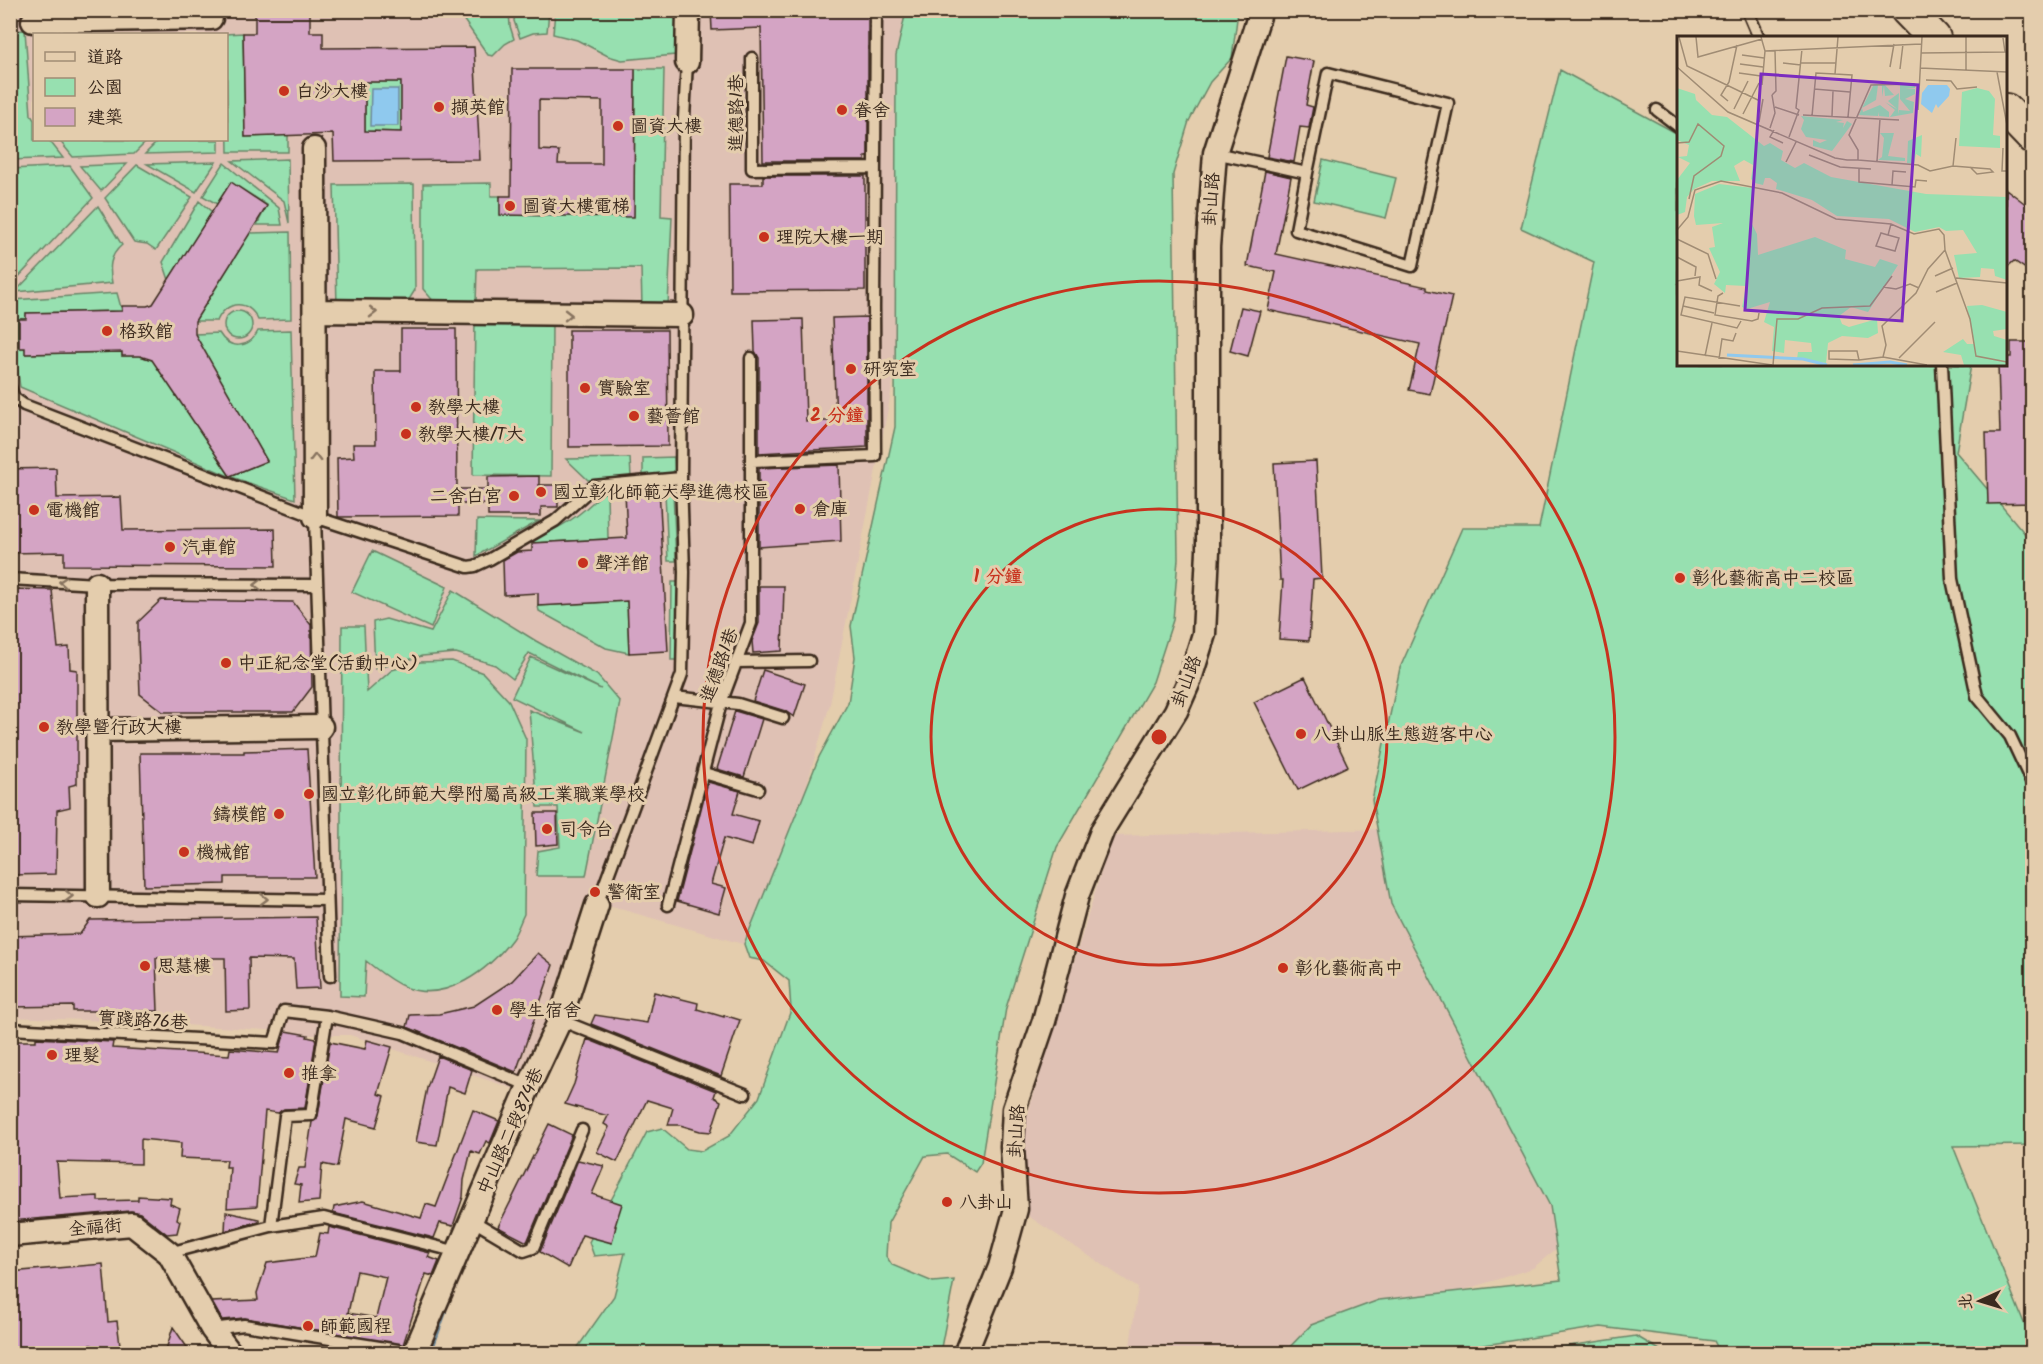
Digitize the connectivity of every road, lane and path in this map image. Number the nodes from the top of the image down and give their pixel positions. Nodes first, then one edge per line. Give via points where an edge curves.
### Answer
1 (688, 10) edge
2 (876, 10) edge
3 (1261, 10) edge
4 (1747, 10) edge
5 (1907, 10) edge
6 (211, 18) dead end
7 (33, 21) dead end
8 (1759, 36) edge
9 (1932, 36) edge
10 (752, 58) dead end
11 (687, 62) joint
12 (1658, 110) dead end
13 (2007, 111) edge
14 (1677, 125) edge
15 (2032, 137) edge
16 (314, 149) dead end
17 (1215, 153) junction
18 (874, 168) junction
19 (1307, 173) junction
20 (315, 311) junction
21 (682, 315) junction
22 (751, 358) dead end
23 (1942, 366) edge
24 (10, 387) edge
25 (752, 461) junction
26 (681, 478) junction
27 (315, 517) junction
28 (10, 579) edge
29 (97, 584) junction
30 (316, 585) junction
31 (809, 661) dead end
32 (736, 662) junction
33 (674, 697) junction
34 (721, 703) junction
35 (783, 718) dead end
36 (321, 727) junction
37 (97, 730) junction
38 (704, 772) junction
39 (2032, 783) edge
40 (758, 789) dead end
41 (10, 895) edge
42 (98, 896) junction
43 (327, 900) junction
44 (597, 905) joint
45 (668, 905) dead end
46 (330, 976) dead end
47 (327, 1016) junction
48 (560, 1020) junction
49 (10, 1029) edge
50 (529, 1086) junction
51 (745, 1094) dead end
52 (582, 1130) dead end
53 (474, 1222) junction
54 (271, 1226) junction
55 (10, 1235) edge
56 (459, 1252) junction
57 (169, 1253) junction
58 (212, 1329) junction
59 (91, 1352) edge
60 (406, 1352) edge
61 (77, 1353) edge
62 (231, 1353) edge
63 (965, 1353) edge

1 - 11 street
2 - 18 lane
3 - 17 street, 卦山路
4 - 8 lane
5 - 9 street
6 - 7 street
10 - 18 lane, 進德路1巷 via 752,169
11 - 21 lane
12 - 14 lane
13 - 15 street
16 - 20 street
17 - 19 lane
17 - 63 street, 卦山路 via 1208,247 1208,552 1204,634 1176,711 1103,829 1077,897 1044,1021 1014,1109 1016,1209 1000,1267
18 - 25 lane via 875,456
19 - 19 lane via 1328,73 1448,103 1412,266 1296,230
20 -> 21 street
27 -> 20 street
21 - 26 lane
22 - 25 lane, 進德路1巷
23 - 39 lane via 1952,579 1977,696 2010,736
24 - 27 lane via 14,398 24,405
25 - 32 lane, 進德路1巷 via 752,623
26 - 27 lane via 588,488 555,521 468,567
26 - 33 lane via 682,674
27 - 30 lane
29 -> 28 lane
30 -> 29 lane
29 - 37 street
30 - 36 lane
31 - 32 lane
32 - 34 lane, 進德路1巷
33 - 34 lane
33 - 44 lane
34 - 35 lane via 738,704
34 - 38 lane, 進德路1巷
36 - 37 street
36 - 43 lane
37 - 42 street
38 - 40 lane
38 - 45 lane, 進德路1巷
41 -> 42 lane
42 -> 43 lane
43 - 46 lane
44 - 48 street, 中山路二段874巷
47 - 49 lane, 實踐路76巷 via 284,1011 274,1043
47 - 50 lane via 403,1033
47 - 54 lane via 310,1115 285,1116
48 - 50 street, 中山路二段874巷
48 - 51 lane
50 - 53 street, 中山路二段874巷
52 - 53 lane via 533,1248 524,1251
53 - 56 street, 中山路二段874巷
54 - 56 lane via 324,1218
54 - 57 lane
55 - 57 street, 全福街 via 132,1224
56 - 60 street, 中山路二段874巷
57 - 58 street
58 - 60 lane via 244,1324
58 - 62 street
59 - 61 lane

